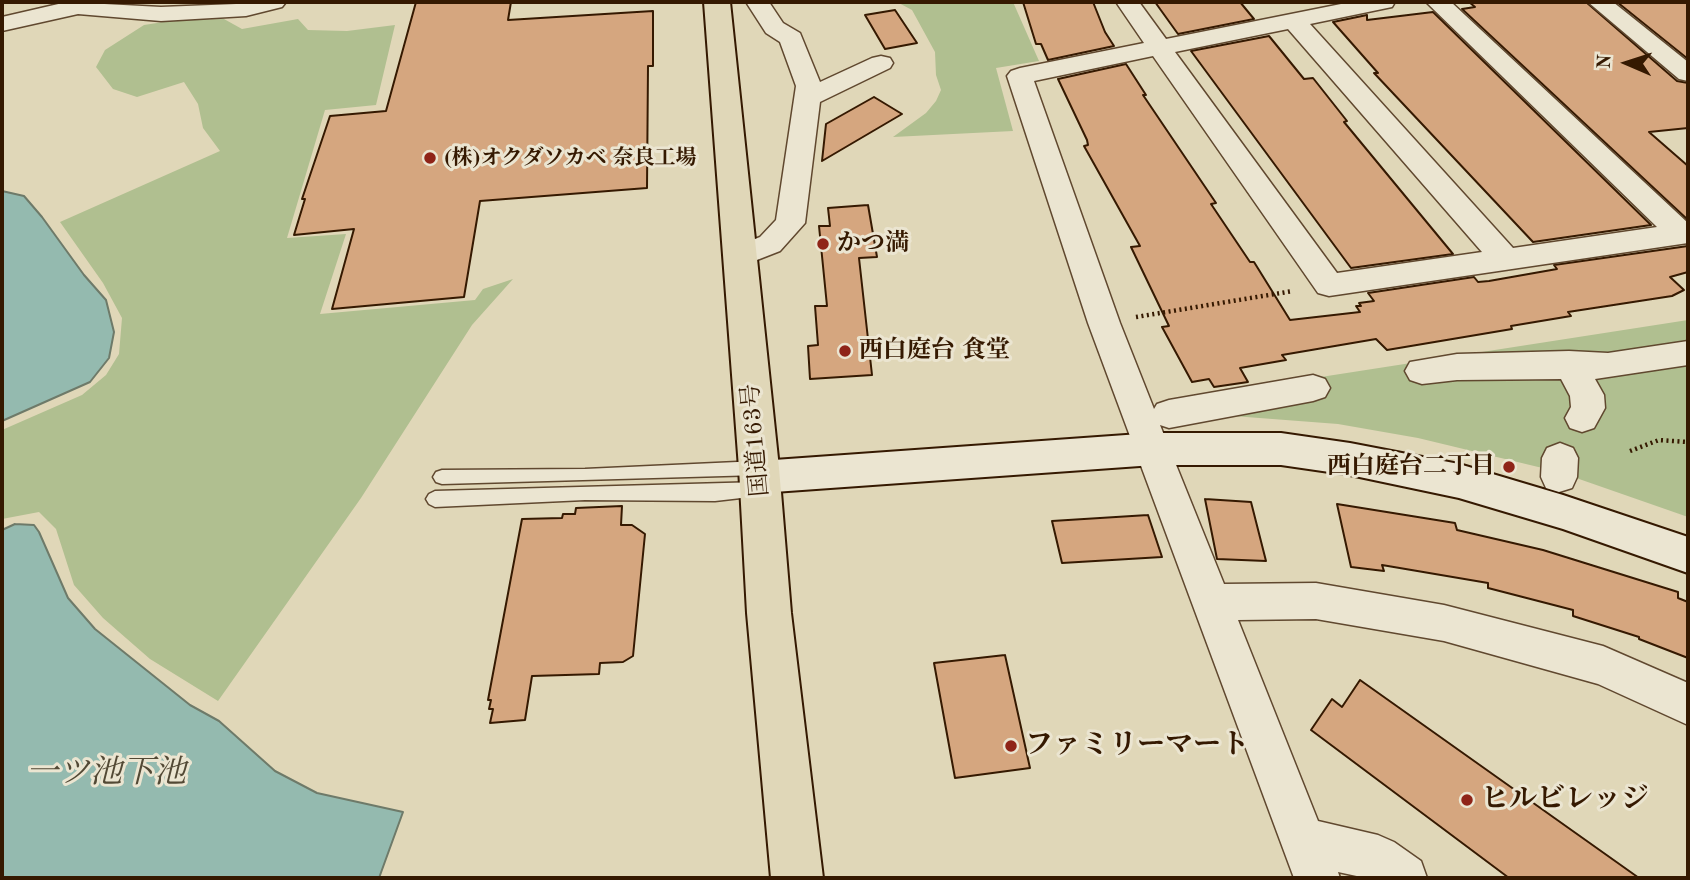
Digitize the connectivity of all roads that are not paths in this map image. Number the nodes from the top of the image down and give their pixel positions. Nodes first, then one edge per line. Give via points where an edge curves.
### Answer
1 (274, 2) edge
2 (717, 2) edge
3 (758, 2) edge
4 (1127, 2) edge
5 (1384, 2) edge
6 (1437, 2) edge
7 (1600, 2) edge
8 (1293, 20) junction
9 (2, 24) edge
10 (1158, 46) junction
11 (881, 63) dead end
12 (1688, 74) edge
13 (808, 98) junction
14 (1685, 234) edge
15 (739, 257) junction
16 (1507, 261) junction
17 (1688, 353) edge
18 (1569, 365) junction
19 (1422, 371) dead end
20 (1313, 388) dead end
21 (1581, 418) dead end
22 (1162, 431) junction
23 (442, 477) dead end
24 (760, 478) junction
25 (435, 499) dead end
26 (1688, 555) edge
27 (1213, 602) junction
28 (1688, 704) edge
29 (1310, 859) edge
30 (797, 878) edge
31 (1404, 878) edge

1 - 9 street via 246,9 161,15 78,7
2 - 15 highway, 国道163号
3 - 13 street via 774,28 791,38 809,86
4 - 10 street
5 - 8 street
6 - 14 street
7 - 12 street
8 - 10 street
8 - 16 street
10 - 16 street via 1329,285
10 - 22 street via 1020,76 1104,323
11 - 13 street
13 - 15 street via 790,223 770,244
14 - 16 street
15 - 24 highway, 国道163号
17 - 18 street via 1608,366
18 - 19 street
18 - 21 street via 1587,395 1588,408
20 - 22 street
22 - 24 street
22 - 26 street via 1350,459 1459,481
22 - 27 street
23 - 24 lane
24 - 25 lane via 715,493
24 - 30 highway, 国道163号
27 - 28 street via 1315,601 1444,623 1603,666
27 - 29 street
29 - 31 street via 1378,858

